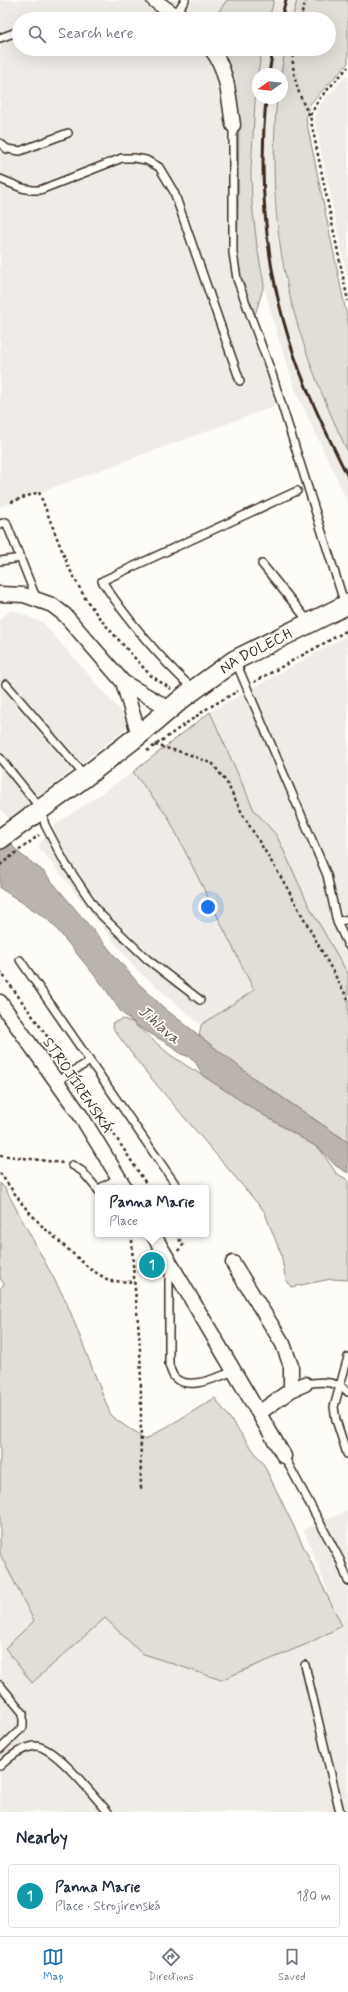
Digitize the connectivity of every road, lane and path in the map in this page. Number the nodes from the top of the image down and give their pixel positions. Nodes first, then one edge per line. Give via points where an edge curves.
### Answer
1 (154, 0) edge
2 (185, 0) edge
3 (306, 0) edge
4 (170, 12) edge
5 (179, 12) edge
6 (302, 12) edge
7 (12, 34) edge
8 (0, 38) edge
9 (216, 56) edge
10 (292, 56) edge
11 (348, 67) edge
12 (310, 116) junction
13 (233, 125) joint
14 (68, 133) dead end
15 (0, 143) edge
16 (0, 179) edge
17 (348, 301) edge
18 (240, 381) dead end
19 (297, 491) dead end
20 (11, 502) dead end
21 (0, 524) edge
22 (21, 558) junction
23 (0, 561) edge
24 (262, 564) dead end
25 (0, 594) edge
26 (37, 600) junction
27 (347, 607) edge
28 (309, 623) junction
29 (235, 660) junction
30 (123, 682) junction
31 (6, 684) dead end
32 (189, 693) junction
33 (208, 708) dead end
34 (170, 709) junction
35 (139, 735) junction
36 (155, 745) dead end
37 (0, 758) edge
38 (86, 777) junction
39 (36, 813) junction
40 (37, 838) dead end
41 (0, 839) edge
42 (0, 865) edge
43 (348, 919) edge
44 (337, 922) junction
45 (348, 945) edge
46 (20, 960) dead end
47 (348, 999) edge
48 (200, 1000) dead end
49 (0, 1002) edge
50 (90, 1061) junction
51 (57, 1081) junction
52 (0, 1155) edge
53 (72, 1165) joint
54 (0, 1173) edge
55 (121, 1183) edge
56 (176, 1185) edge
57 (95, 1186) edge
58 (132, 1237) edge
59 (155, 1237) edge
60 (169, 1260) junction
61 (233, 1263) dead end
62 (135, 1282) junction
63 (348, 1357) edge
64 (235, 1370) junction
65 (305, 1384) joint
66 (340, 1385) junction
67 (291, 1390) junction
68 (348, 1392) edge
69 (259, 1413) junction
70 (347, 1454) dead end
71 (284, 1456) joint
72 (141, 1491) dead end
73 (348, 1581) edge
74 (305, 1665) dead end
75 (0, 1685) edge
76 (0, 1749) edge
77 (0, 1766) edge
78 (108, 1812) edge
79 (340, 1812) edge

1 - 4 street
2 - 5 lane
3 - 6 path
7 - 8 lane
9 - 13 street via 224,75
10 - 12 path via 295,80
11 - 12 path via 320,98
12 - 17 path
13 - 27 lane via 233,253 237,279 274,382
14 - 15 lane via 20,151 7,149
16 - 18 lane via 32,190 45,188 122,158 146,160 159,167 174,192
19 - 32 lane via 102,581 119,608
20 - 32 path via 39,492 68,566 85,598 150,675
21 - 22 lane via 6,522
22 - 23 lane
22 - 26 lane
24 - 28 lane
25 - 26 street via 24,595
26 - 30 street via 52,605 65,615
27 - 28 main road, NA DOLECH
28 - 29 main road, NA DOLECH
29 - 32 main road, NA DOLECH
29 - 44 lane via 327,875
30 - 34 street
30 - 35 street
31 - 38 lane
32 - 33 path
32 - 34 main road, NA DOLECH
34 - 35 main road, NA DOLECH
35 - 38 main road, NA DOLECH
36 - 47 path via 213,764 227,783
37 - 39 lane
38 - 39 main road, NA DOLECH
39 - 41 main road, NA DOLECH
39 - 48 lane via 46,826 64,862 99,913 147,959
40 - 42 path
43 - 44 lane
44 - 45 lane
46 - 50 lane
49 - 51 street, STROJÍRENSKÁ
50 - 51 lane
50 - 56 lane
51 - 55 street, STROJÍRENSKÁ
52 - 53 path
53 - 57 lane via 82,1171
54 - 62 path via 42,1226 90,1269 110,1281
58 - 62 path
59 - 60 street
60 - 64 street
60 - 64 lane via 169,1365 174,1376 185,1383 197,1383
61 - 67 street via 283,1344 291,1366
62 - 72 path via 140,1351
63 - 66 lane
64 - 69 street
65 - 66 lane via 328,1382
65 - 67 street
66 - 68 lane
66 - 70 lane via 334,1407
67 - 69 street
69 - 71 street
71 - 73 lane
74 - 79 lane
75 - 76 lane via 23,1713 23,1727
77 - 78 lane via 21,1751 35,1746 46,1748 58,1757

